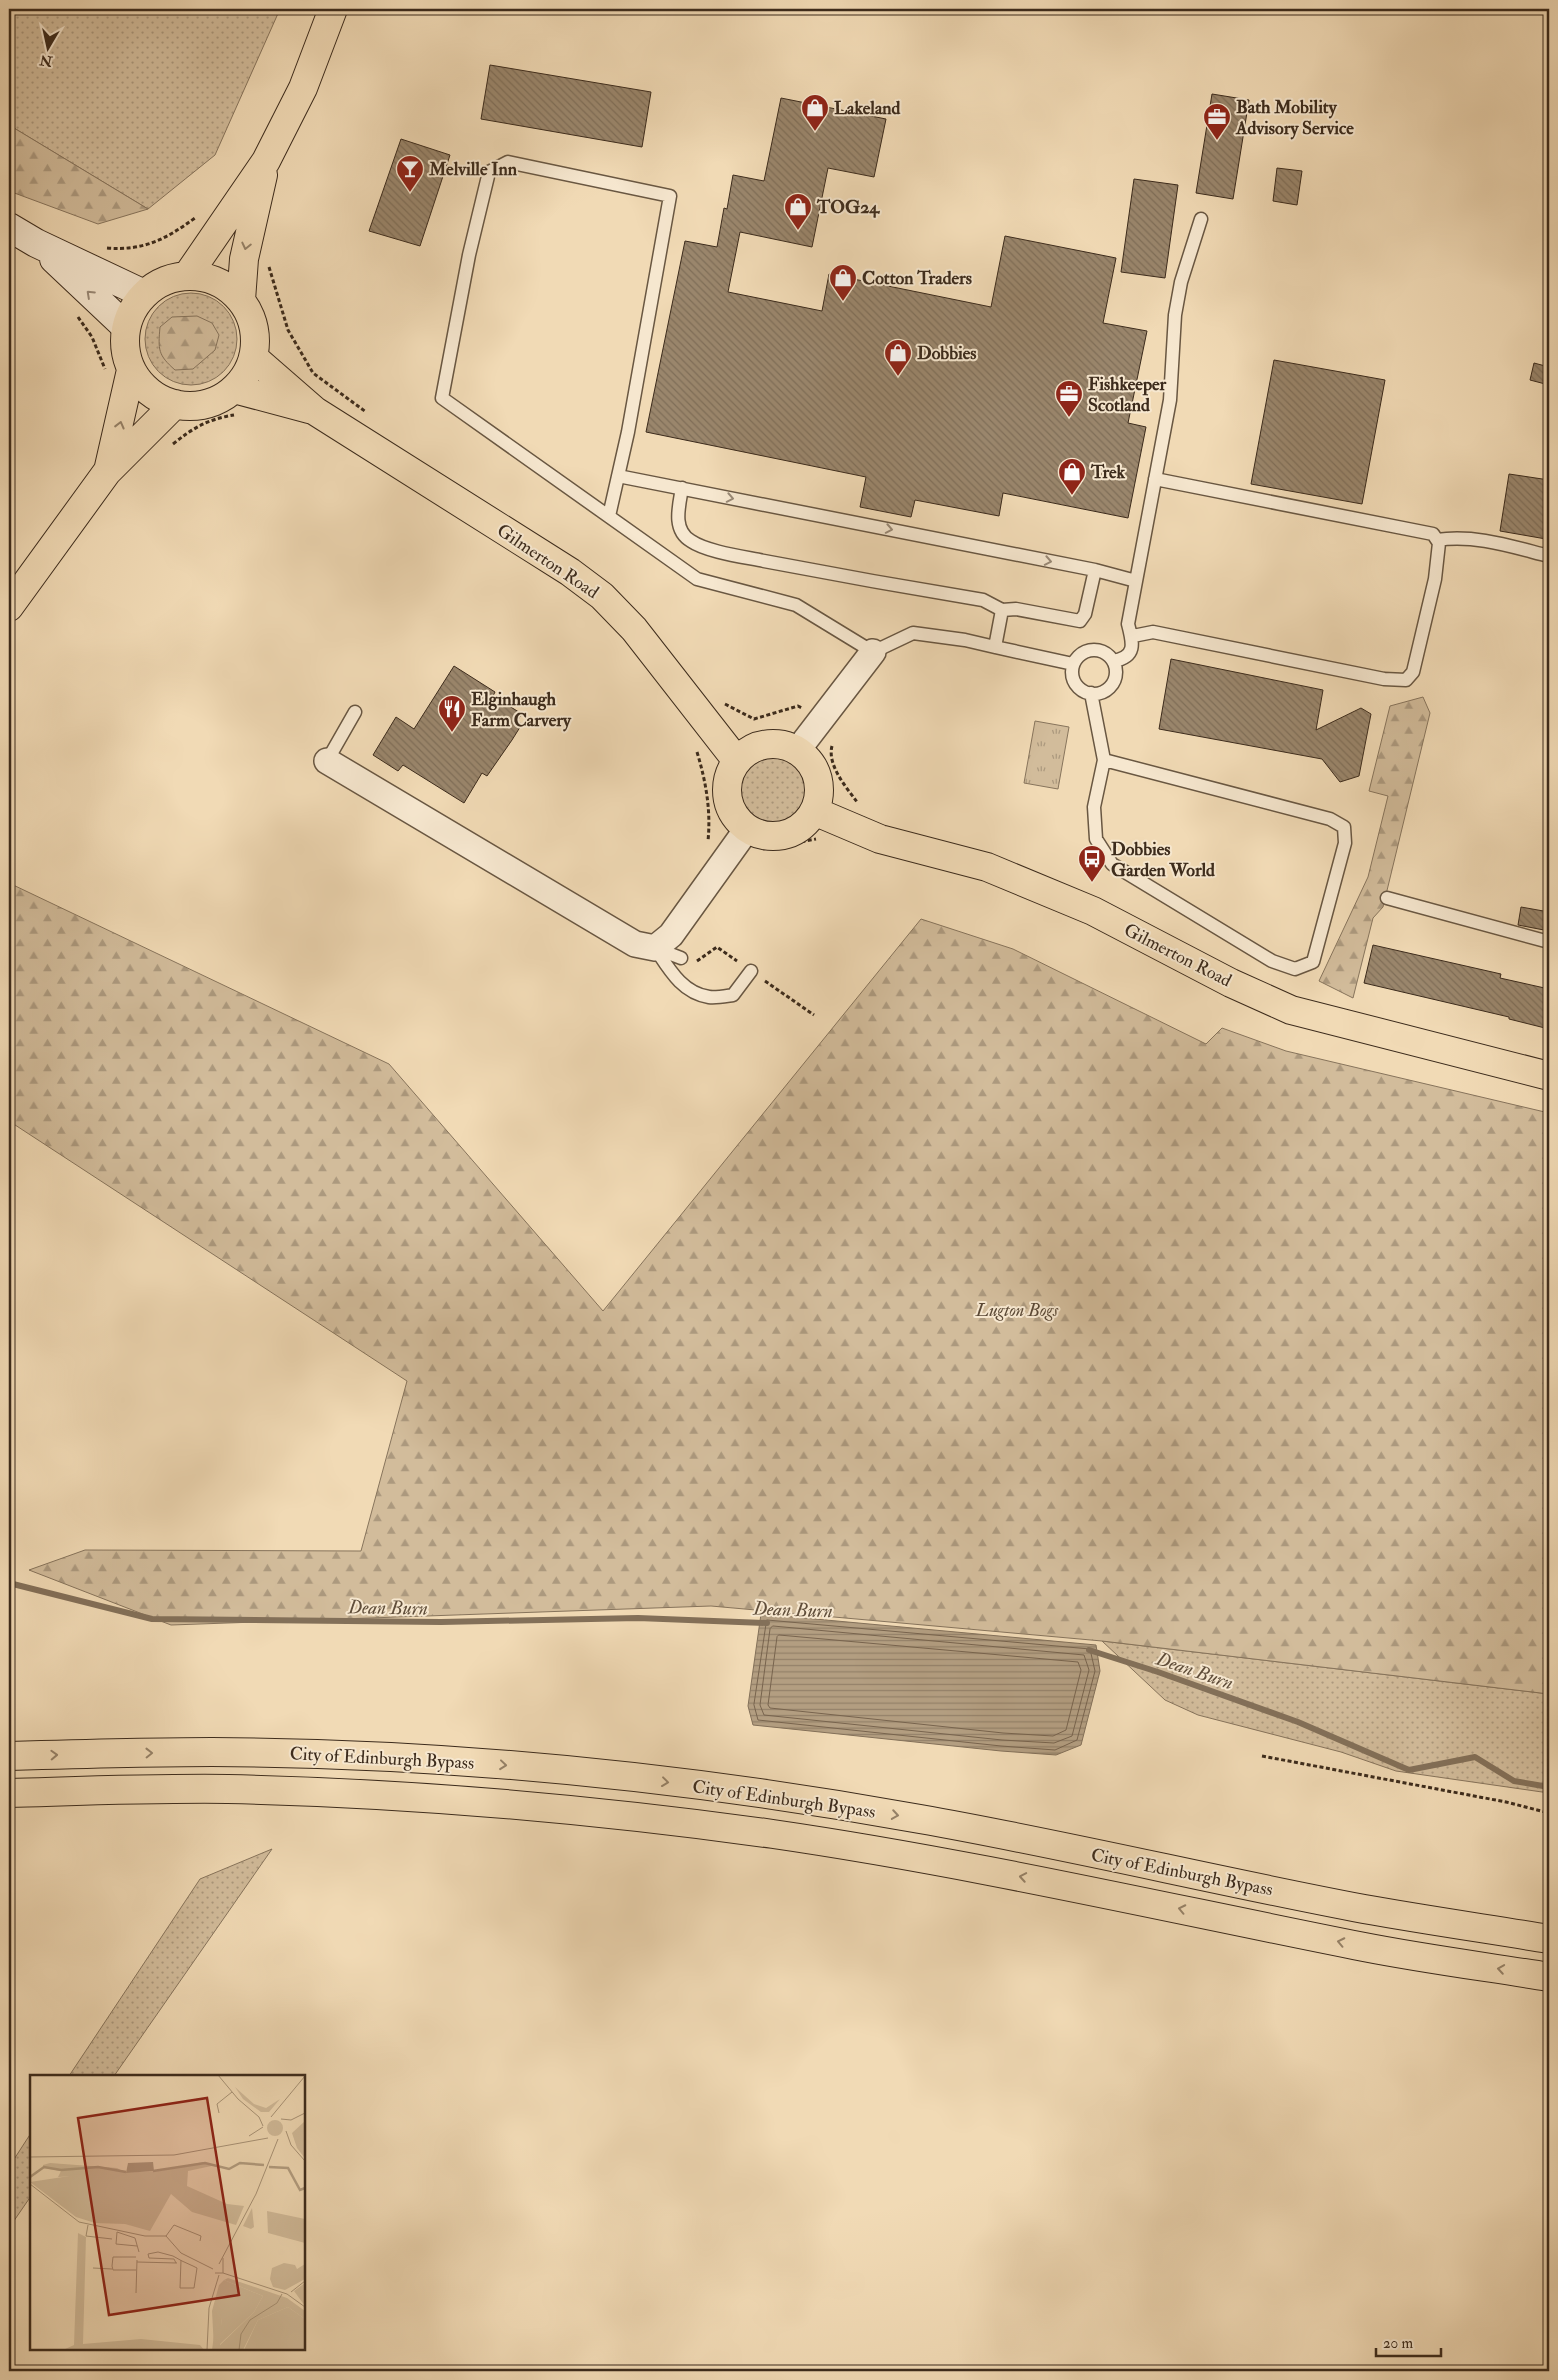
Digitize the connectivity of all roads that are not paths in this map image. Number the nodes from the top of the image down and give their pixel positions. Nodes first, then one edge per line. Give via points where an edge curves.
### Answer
1 (333, 9) edge
2 (266, 161) junction
3 (1201, 219) dead end
4 (9, 227) edge
5 (36, 243) junction
6 (187, 276) junction
7 (144, 294) junction
8 (241, 300) junction
9 (126, 327) junction
10 (253, 357) junction
11 (131, 370) junction
12 (237, 402) junction
13 (175, 404) junction
14 (315, 411) junction
15 (107, 472) junction
16 (618, 476) junction
17 (1155, 479) junction
18 (682, 488) junction
19 (609, 516) junction
20 (1437, 540) junction
21 (1549, 556) edge
22 (1095, 570) junction
23 (1136, 581) junction
24 (9, 607) edge
25 (1002, 610) junction
26 (1132, 639) junction
27 (995, 647) junction
28 (873, 652) junction
29 (1113, 661) junction
30 (1073, 664) junction
31 (1091, 693) junction
32 (355, 712) dead end
33 (797, 751) junction
34 (1104, 760) junction
35 (328, 761) joint
36 (737, 761) junction
37 (814, 811) junction
38 (754, 839) junction
39 (1388, 898) dead end
40 (1549, 942) edge
41 (655, 948) junction
42 (681, 958) dead end
43 (751, 971) dead end
44 (1549, 1076) edge
45 (9, 1756) edge
46 (9, 1793) edge
47 (1549, 1939) edge
48 (1549, 1977) edge

1 - 2 main road via 302,88
2 - 6 main road
2 -> 8 main road via 244,259
3 - 17 lane via 1176,307 1170,400
4 - 5 main road
5 - 7 main road
9 -> 5 main road
6 - 7 main road via 164,281
6 - 8 main road via 202,276 230,288
7 - 9 main road
8 - 10 main road via 254,327
9 - 11 main road via 125,349
10 - 12 main road
10 - 14 main road, Gilmerton Road
11 - 13 main road via 142,386 158,398
15 -> 11 main road
12 - 13 main road via 221,398 191,406
12 - 14 main road, Gilmerton Road
13 - 15 main road
14 - 36 main road, Gilmerton Road via 570,572 602,596 634,629
15 - 24 main road
16 - 18 lane
16 - 19 lane
16 - 19 lane via 670,196 508,162 488,172 442,398
17 - 20 lane via 1433,534
17 - 23 lane
18 -> 22 lane
18 - 25 lane via 677,516 680,529 690,541 789,566 983,600
19 - 28 lane via 697,579 796,605
20 - 21 lane via 1474,538
20 - 26 lane via 1436,579 1413,672 1406,680 1384,679 1153,632
22 - 23 lane
22 - 25 lane via 1086,614 1080,621 1016,608
23 - 26 lane via 1128,624
25 - 27 lane
26 - 29 lane via 1129,654
27 - 28 lane via 913,633
27 - 30 lane
28 - 33 street
29 - 30 lane via 1096,650 1082,653
29 - 31 lane via 1116,674 1110,687
30 - 31 lane via 1075,683
31 - 34 lane
32 - 35 lane
33 - 36 main road via 772,744 758,746
33 - 37 main road via 808,760 817,778 818,798
34 - 34 lane via 1094,807 1096,839 1112,864 1272,961 1295,969 1313,962 1345,843 1344,827 1330,819
35 - 41 street via 634,944
36 - 38 main road via 728,782 729,805
37 - 38 main road via 805,824 792,832 777,837 761,835
37 - 44 main road, Gilmerton Road via 880,839 987,867 1093,911 1231,983 1291,1010
38 - 41 street via 726,858 670,935
39 - 40 lane
41 - 42 lane
41 - 43 lane via 672,975 688,990 710,997 733,995
45 -> 47 main road, City of Edinburgh Bypass via 212,1752 327,1755 494,1764 599,1774 920,1819 1366,1909
48 -> 46 main road, City of Edinburgh Bypass via 1369,1948 1030,1878 884,1852 625,1815 485,1801 342,1793 224,1789

